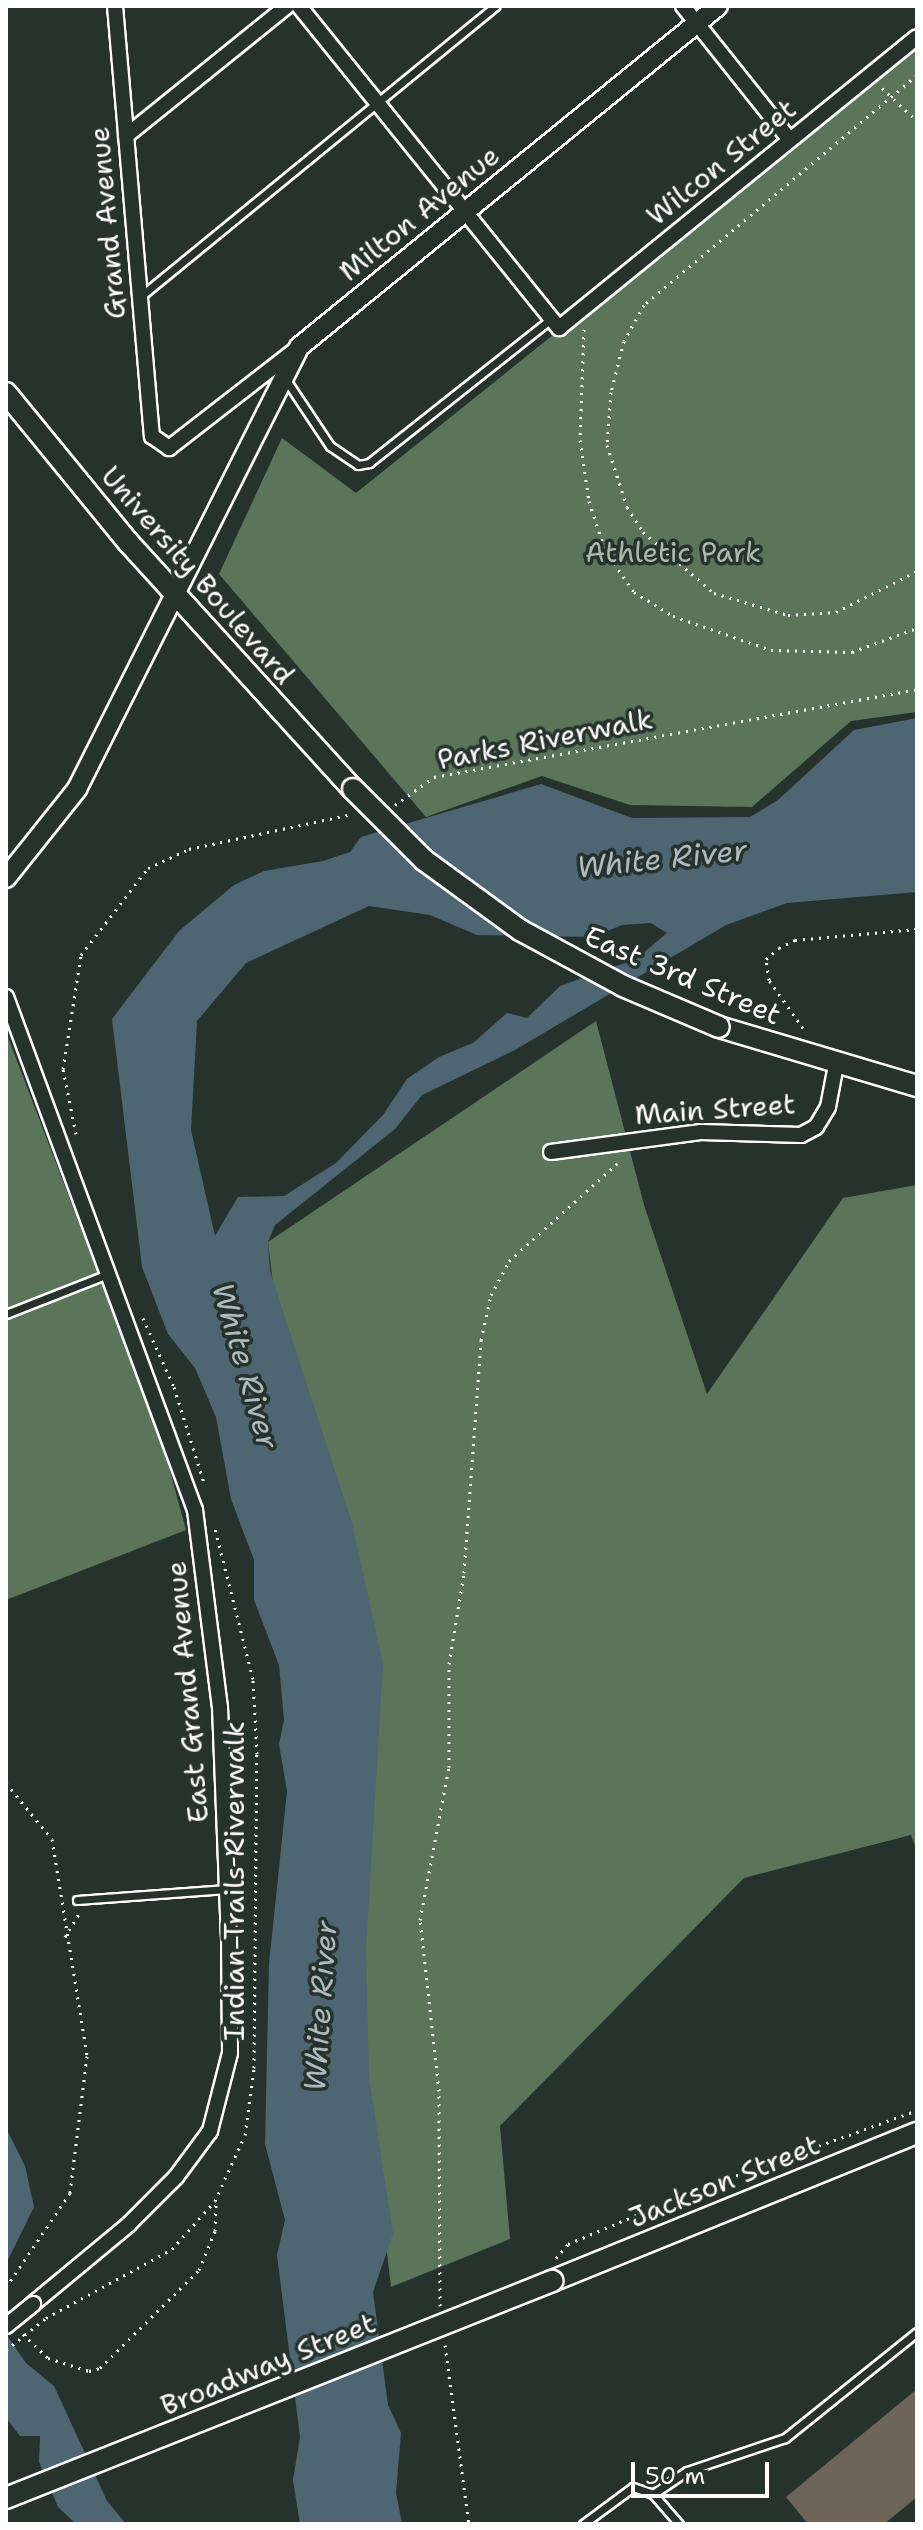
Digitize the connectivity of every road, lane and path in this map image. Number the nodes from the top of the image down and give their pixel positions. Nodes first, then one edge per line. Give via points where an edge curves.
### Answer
1 (115, 6) edge
2 (287, 6) edge
3 (299, 6) edge
4 (495, 6) edge
5 (683, 6) edge
6 (718, 6) edge
7 (696, 23) junction
8 (917, 37) edge
9 (917, 75) edge
10 (869, 76) junction
11 (890, 97) junction
12 (377, 103) junction
13 (917, 121) edge
14 (126, 136) junction
15 (790, 140) junction
16 (465, 212) junction
17 (140, 296) junction
18 (582, 310) junction
19 (555, 324) junction
20 (299, 347) junction
21 (283, 375) junction
22 (6, 393) edge
23 (152, 436) joint
24 (917, 571) edge
25 (174, 594) junction
26 (917, 628) edge
27 (917, 689) edge
28 (353, 789) joint
29 (381, 808) dead end
30 (366, 811) dead end
31 (6, 878) edge
32 (917, 929) edge
33 (6, 997) edge
34 (803, 1028) dead end
35 (836, 1065) junction
36 (909, 1084) edge
37 (629, 1142) junction
38 (79, 1148) dead end
39 (551, 1152) dead end
40 (108, 1274) junction
41 (6, 1314) edge
42 (142, 1315) dead end
43 (206, 1492) dead end
44 (213, 1520) dead end
45 (6, 1783) edge
46 (227, 1889) junction
47 (77, 1900) joint
48 (65, 1937) junction
49 (917, 2110) edge
50 (917, 2133) edge
51 (215, 2201) junction
52 (549, 2271) junction
53 (6, 2287) edge
54 (442, 2319) dead end
55 (11, 2327) edge
56 (917, 2332) edge
57 (443, 2333) dead end
58 (6, 2350) edge
59 (653, 2494) junction
60 (6, 2498) edge
61 (469, 2524) edge
62 (583, 2524) edge
63 (679, 2524) edge

1 - 14 street, Grand Avenue
2 - 14 street
3 - 12 street
4 - 12 lane
5 - 7 street
6 - 7 street, Milton Avenue
7 - 15 street
7 - 16 street, Milton Avenue
8 - 10 street, Wilcon Street
9 - 11 path
10 - 11 path
10 - 15 street, Wilcon Street
11 - 13 path
11 - 24 path via 644,305 624,341 611,392 607,445 627,507 659,550 714,593 788,615 836,612
12 - 16 street
12 - 17 lane
14 - 17 street, Grand Avenue
15 - 18 street, Wilcon Street
16 - 19 street
16 - 20 street, Milton Avenue
17 - 23 street, Grand Avenue
18 - 19 street, Wilcon Street
18 - 26 path via 586,357 580,440 589,501 605,550 634,592 673,616 771,650 852,652
19 - 21 lane via 369,463 358,465 330,446
20 - 21 street
20 - 23 street, Milton Avenue via 169,448
21 - 25 street
22 - 25 main road, University Boulevard
25 - 28 main road, University Boulevard
25 - 31 street via 77,789
27 - 29 path, Parks Riverwalk via 434,777
28 - 35 main road, East 3rd Street, bridge via 424,860 520,930 623,986 719,1027
30 - 38 path via 189,849 148,868 81,955 63,1069
32 - 34 path via 795,940 766,959 769,980
33 - 40 street, East Grand Avenue
35 - 36 main road, East 3rd Street
35 - 37 street, Main Street via 828,1107 816,1127 801,1135 701,1132
37 - 39 street, Main Street
37 - 54 path via 594,1189 509,1261 491,1295 481,1340 464,1573 449,1664 449,1767 420,1920 439,2091
40 - 41 lane
40 - 46 street, East Grand Avenue via 195,1510 220,1707
42 - 43 path via 179,1400
44 - 51 path, Indian Trails Riverwalk via 253,1679 257,1754 250,2110
45 - 48 path via 52,1839
46 - 47 lane
46 - 55 street, East Grand Avenue, bridge via 230,2053 210,2131 176,2177 128,2225
47 - 48 path via 79,1920
48 - 53 path via 87,2056 75,2171 60,2213
49 - 52 path via 691,2192 568,2244
50 - 52 main road, Jackson Street
51 - 55 path via 215,2231 199,2270 100,2368 89,2371 48,2358
51 - 58 path, Indian Trails Riverwalk, bridge via 172,2249 46,2318
52 - 60 main road, Broadway Street, bridge
56 - 59 lane via 785,2438 687,2471
57 - 61 path
59 - 62 lane via 633,2487
59 - 63 lane

